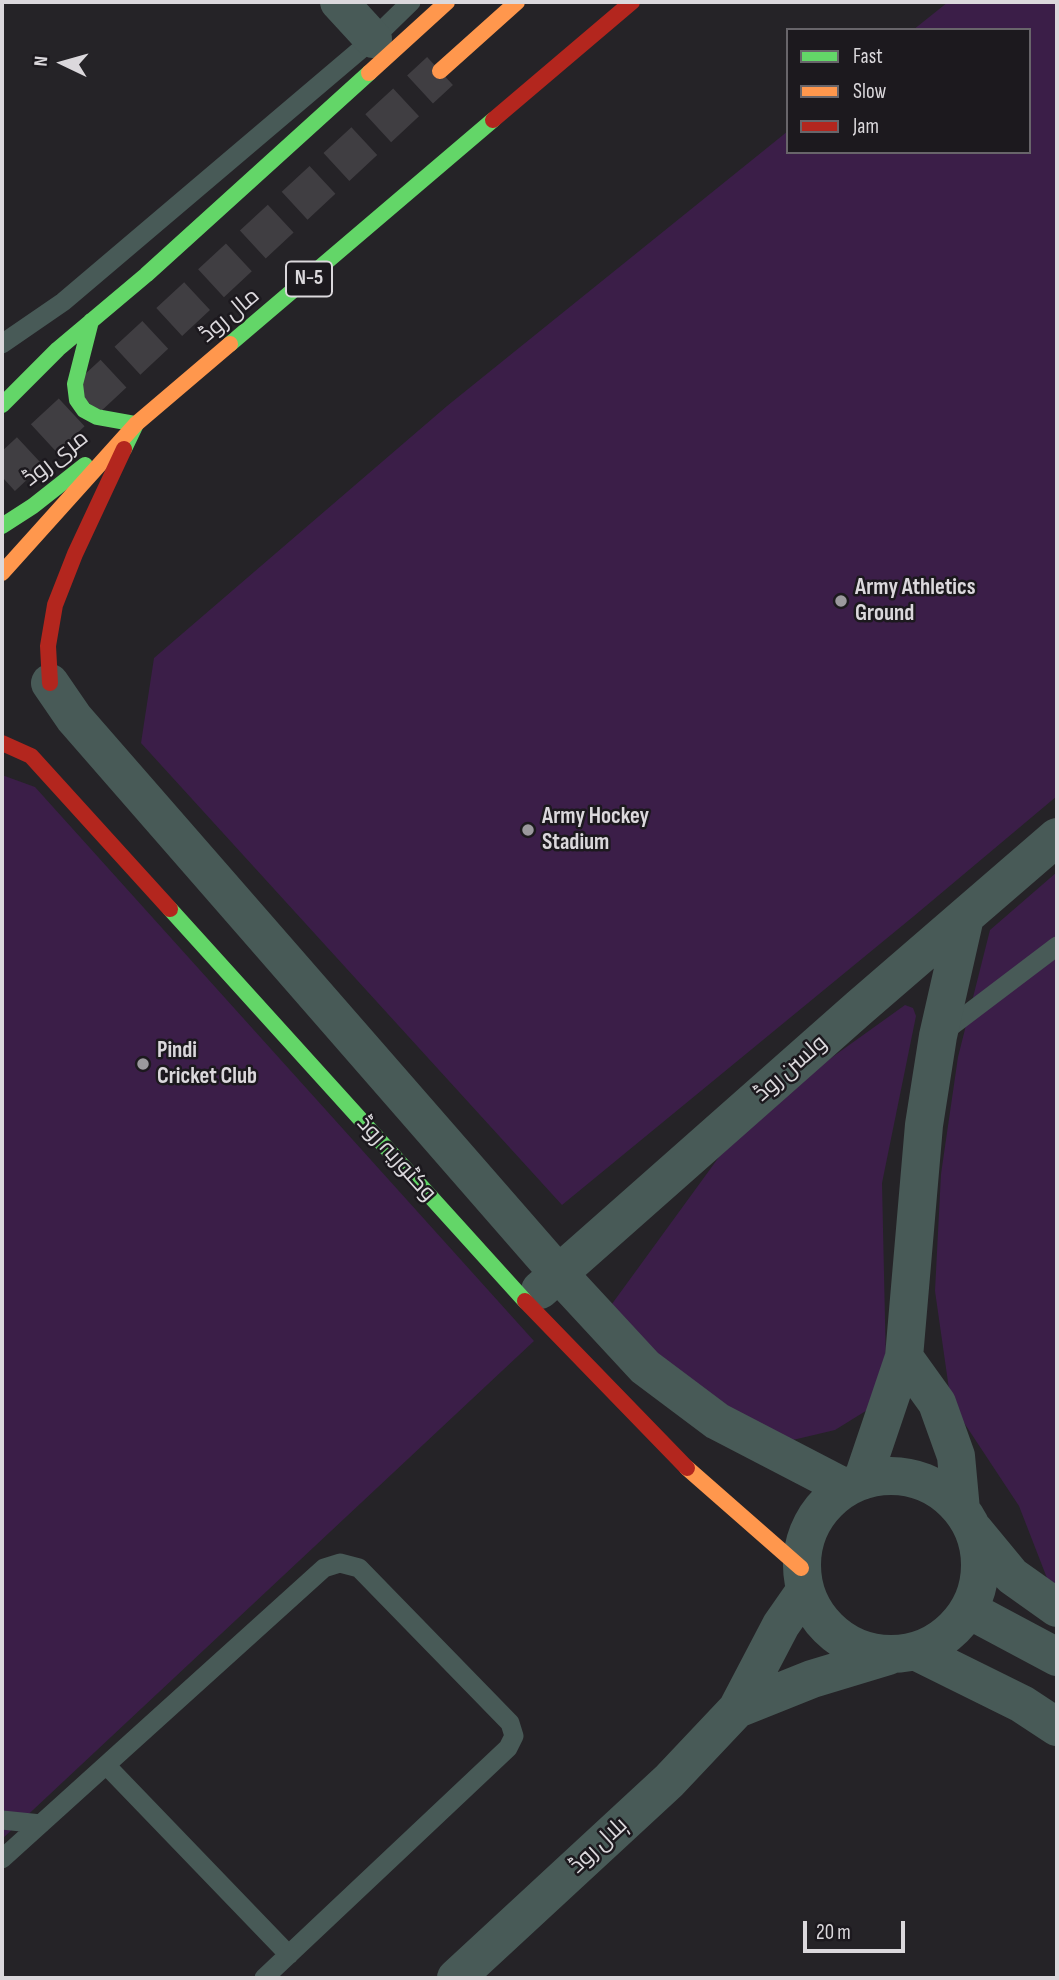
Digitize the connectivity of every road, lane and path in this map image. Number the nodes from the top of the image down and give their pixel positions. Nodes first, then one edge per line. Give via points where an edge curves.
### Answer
1 (339, 2) edge
2 (411, 2) edge
3 (447, 2) edge
4 (517, 2) edge
5 (632, 2) edge
6 (373, 39) junction
7 (440, 71) tunnel mouth
8 (91, 321) junction
9 (2, 344) edge
10 (2, 405) edge
11 (136, 424) junction
12 (2, 526) edge
13 (2, 573) edge
14 (50, 683) joint
15 (2, 743) edge
16 (1057, 837) edge
17 (965, 917) junction
18 (1057, 946) edge
19 (938, 1036) junction
20 (558, 1273) junction
21 (527, 1303) junction
22 (904, 1357) junction
23 (854, 1484) junction
24 (967, 1519) junction
25 (803, 1580) junction
26 (1057, 1608) edge
27 (969, 1610) junction
28 (903, 1654) junction
29 (1057, 1657) edge
30 (737, 1709) junction
31 (1057, 1727) edge
32 (106, 1765) junction
33 (2, 1820) edge
34 (41, 1824) junction
35 (2, 1859) edge
36 (289, 1955) junction
37 (264, 1978) edge
38 (456, 1978) edge

1 - 6 street
2 - 6 lane
3 - 8 main road
4 - 7 main road
5 - 11 main road, مال روڈ / N-5
6 - 9 lane via 64,302
8 - 10 main road
8 - 11 main road via 75,384 78,400 97,417
11 - 12 main road, مری روڈ
11 - 13 main road, مال روڈ / N-5
11 - 14 main road via 55,605 48,646
14 - 20 street, وکٹوریہ روڈ via 74,718
15 - 21 main road, وکٹوریہ روڈ via 31,756
16 - 17 street, ولسن روڈ
17 - 19 street
17 - 20 street, ولسن روڈ
18 - 19 lane
19 - 22 street via 924,1125
20 - 21 street, ولسن روڈ
20 - 23 street, وکٹوریہ روڈ via 645,1367 717,1421
21 - 25 main road, وکٹوریہ روڈ
22 - 23 street
22 - 24 street via 937,1403 956,1456
23 - 24 street via 899,1476 934,1486
23 - 25 street via 821,1508 806,1536
24 - 26 street via 1012,1576
24 - 27 street via 981,1569
25 - 28 street via 836,1638
25 - 30 street, ہلال روڈ
27 - 28 street via 947,1636
27 - 29 street
28 - 30 street, ہلال روڈ via 812,1678
28 - 31 street via 1022,1704
30 - 38 street, ہلال روڈ via 669,1781
32 - 34 lane
32 - 36 lane
32 - 36 lane via 324,1568 340,1563 359,1568 510,1723 514,1736 508,1748
33 - 34 lane
34 - 35 lane
36 - 37 lane

